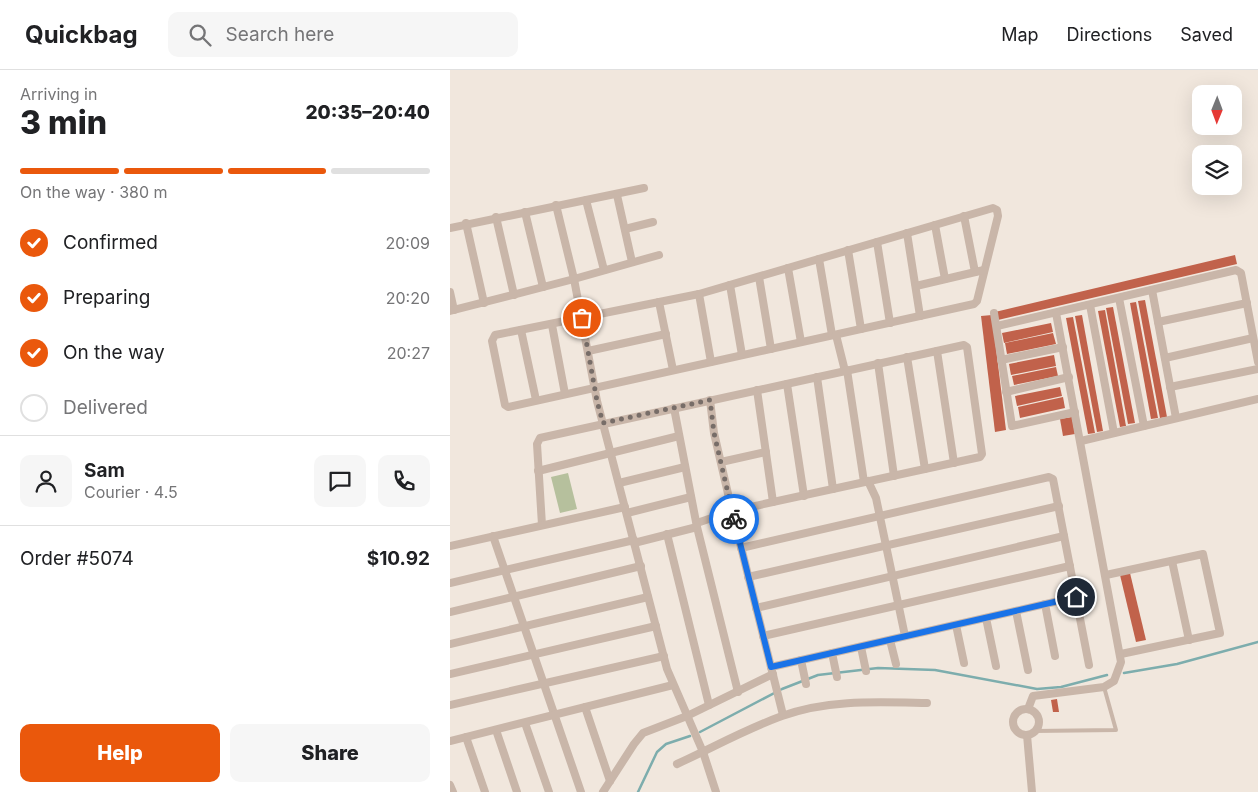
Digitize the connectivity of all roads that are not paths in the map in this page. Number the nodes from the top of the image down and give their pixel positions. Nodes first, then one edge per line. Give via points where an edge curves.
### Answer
1 (644, 188) dead end
2 (617, 195) junction
3 (586, 200) junction
4 (556, 206) junction
5 (525, 212) junction
6 (964, 216) junction
7 (496, 217) junction
8 (653, 222) dead end
9 (466, 223) junction
10 (935, 225) junction
11 (450, 228) edge
12 (625, 229) junction
13 (907, 233) junction
14 (877, 242) junction
15 (848, 250) junction
16 (659, 255) dead end
17 (819, 259) junction
18 (632, 262) junction
19 (788, 268) junction
20 (604, 270) junction
21 (984, 270) junction
22 (975, 272) junction
23 (759, 276) junction
24 (574, 279) junction
25 (945, 279) junction
26 (730, 285) junction
27 (916, 286) junction
28 (543, 288) junction
29 (1152, 290) junction
30 (450, 292) edge
31 (699, 294) junction
32 (514, 295) junction
33 (1119, 298) junction
34 (659, 302) junction
35 (484, 303) junction
36 (1247, 303) junction
37 (1090, 305) junction
38 (452, 310) edge
39 (994, 312) dead end
40 (1056, 313) junction
41 (920, 316) junction
42 (582, 318) junction
43 (1158, 322) junction
44 (890, 323) junction
45 (552, 325) junction
46 (997, 326) junction
47 (861, 329) junction
48 (521, 330) junction
49 (666, 334) junction
50 (834, 335) junction
51 (1253, 338) junction
52 (801, 342) junction
53 (1062, 347) junction
54 (771, 349) junction
55 (588, 351) junction
56 (937, 351) junction
57 (742, 355) junction
58 (907, 357) junction
59 (1165, 358) junction
60 (1002, 360) junction
61 (711, 362) junction
62 (1258, 362) edge
63 (878, 364) junction
64 (1258, 369) edge
65 (673, 370) junction
66 (846, 371) junction
67 (817, 377) junction
68 (1068, 377) junction
69 (787, 384) junction
70 (1170, 387) junction
71 (595, 388) junction
72 (757, 390) junction
73 (1006, 392) junction
74 (565, 394) junction
75 (1258, 399) edge
76 (536, 400) junction
77 (710, 400) junction
78 (674, 408) junction
79 (1075, 412) junction
80 (1176, 418) junction
81 (603, 423) junction
82 (1144, 426) junction
83 (1114, 433) junction
84 (679, 436) junction
85 (1081, 440) junction
86 (610, 452) junction
87 (766, 452) junction
88 (721, 462) junction
89 (954, 462) junction
90 (685, 468) junction
91 (925, 469) junction
92 (538, 471) junction
93 (894, 476) junction
94 (866, 482) junction
95 (619, 483) junction
96 (833, 489) junction
97 (804, 496) junction
98 (691, 497) junction
99 (773, 502) junction
100 (1058, 506) junction
101 (626, 510) junction
102 (732, 511) junction
103 (880, 516) junction
104 (542, 525) junction
105 (697, 525) junction
106 (667, 534) junction
107 (493, 536) junction
108 (1064, 536) junction
109 (634, 541) junction
110 (450, 546) edge
111 (886, 546) junction
112 (741, 548) junction
113 (1172, 560) junction
114 (640, 566) junction
115 (1070, 566) junction
116 (504, 571) junction
117 (1106, 575) junction
118 (892, 576) junction
119 (748, 577) junction
120 (450, 583) edge
121 (513, 597) junction
122 (648, 597) junction
123 (1076, 597) junction
124 (1045, 604) junction
125 (899, 605) junction
126 (756, 608) junction
127 (1016, 611) junction
128 (450, 612) edge
129 (986, 618) junction
130 (956, 625) junction
131 (656, 626) junction
132 (523, 627) junction
133 (763, 636) junction
134 (905, 636) junction
135 (890, 640) junction
136 (1189, 640) junction
137 (450, 644) edge
138 (861, 647) junction
139 (832, 653) junction
140 (532, 654) junction
141 (1121, 654) junction
142 (664, 656) junction
143 (1055, 656) dead end
144 (801, 660) junction
145 (964, 663) dead end
146 (896, 664) dead end
147 (1089, 665) dead end
148 (996, 666) dead end
149 (1028, 670) dead end
150 (772, 671) junction
151 (866, 671) dead end
152 (450, 674) edge
153 (837, 677) dead end
154 (542, 684) junction
155 (806, 684) dead end
156 (673, 685) junction
157 (1104, 687) junction
158 (738, 692) junction
159 (927, 703) dead end
160 (450, 705) edge
161 (709, 705) junction
162 (585, 707) junction
163 (1028, 709) junction
164 (553, 715) junction
165 (783, 715) junction
166 (687, 716) junction
167 (524, 722) junction
168 (496, 730) junction
169 (1030, 733) junction
170 (466, 737) junction
171 (450, 741) edge
172 (703, 752) junction
173 (677, 764) dead end
174 (610, 782) junction
175 (450, 785) edge
176 (452, 792) edge
177 (486, 792) edge
178 (517, 792) edge
179 (549, 792) edge
180 (581, 792) edge
181 (603, 792) edge
182 (716, 792) edge
183 (1032, 792) edge

1 - 2 street
2 - 3 street
2 - 12 street
3 - 4 street
3 - 20 street
4 - 5 street
4 - 24 street
5 - 7 street
5 - 28 street
6 - 10 street
6 - 21 street via 993,208 998,210
6 - 22 street
7 - 9 street
7 - 32 street
8 - 12 street
9 - 11 street
9 - 35 street
10 - 13 street
10 - 25 street
12 - 18 street
13 - 14 street
13 - 27 street
14 - 15 street
14 - 44 street
15 - 17 street
15 - 47 street
16 - 18 street
17 - 19 street
17 - 50 street
18 - 20 street
19 - 23 street
19 - 52 street
20 - 24 street
21 - 22 street
21 - 41 street via 975,303
22 - 25 street
23 - 26 street
23 - 54 street
24 - 28 street
24 - 42 street
25 - 27 street
26 - 31 street
26 - 57 street
27 - 41 street
28 - 32 street
29 - 33 street
29 - 36 street via 1236,270 1241,273
29 - 43 street
30 - 38 street
31 - 34 street
31 - 61 street
32 - 35 street
33 - 37 street
33 - 82 street
34 - 42 street
34 - 49 street
35 - 38 street
36 - 43 street
36 - 51 street
37 - 40 street
37 - 83 street
39 - 46 street
40 - 46 street
40 - 53 street
41 - 44 street
42 - 45 street
42 - 55 street
43 - 59 street
44 - 47 street
45 - 48 street
45 - 74 street
46 - 60 street
47 - 50 street
48 - 76 street
48 - 76 street via 495,335 492,342 504,403 508,406
49 - 55 street
49 - 65 street
50 - 52 street
50 - 66 street
51 - 59 street
51 - 62 street
52 - 54 street
53 - 60 street
53 - 68 street
54 - 57 street
55 - 71 street
56 - 58 street
56 - 89 street
56 - 89 street via 968,347 982,454
57 - 61 street
58 - 63 street
58 - 91 street
59 - 70 street
60 - 73 street
61 - 65 street
63 - 66 street
63 - 93 street
64 - 70 street
65 - 71 street
66 - 67 street
66 - 94 street
67 - 69 street
67 - 96 street
68 - 73 street
68 - 79 street
69 - 72 street
69 - 97 street
70 - 80 street
71 - 74 street
71 - 81 street
72 - 77 street
72 - 87 street
73 - 79 street via 1012,426
74 - 76 street
75 - 80 street
77 - 78 street
77 - 88 street
78 - 81 street
78 - 84 street
79 - 85 street
80 - 82 street
81 - 86 street
81 - 92 street via 538,439
82 - 83 street
83 - 85 street
84 - 86 street
84 - 90 street
85 - 117 street
86 - 92 street
86 - 95 street
87 - 88 street
87 - 99 street
88 - 102 street
89 - 91 street
90 - 95 street
90 - 98 street
91 - 93 street
92 - 104 street
93 - 94 street
94 - 96 street
94 - 103 street via 876,498
95 - 101 street
96 - 97 street
97 - 99 street
98 - 101 street
98 - 105 street
99 - 102 street
100 - 103 street via 1053,479 1049,477
100 - 108 street
100 - 111 street
101 - 104 street
101 - 109 street
102 - 105 street
102 - 112 street
103 - 111 street
103 - 112 street
104 - 107 street
105 - 106 street
105 - 158 street
106 - 109 street
106 - 161 street
107 - 110 street
107 - 116 street
108 - 115 street
108 - 118 street
109 - 114 street
109 - 116 street
111 - 118 street
111 - 119 street
112 - 119 street
113 - 117 street
113 - 136 street
113 - 136 street via 1203,554 1220,633
114 - 121 street
114 - 122 street
115 - 123 street
115 - 125 street
116 - 120 street
116 - 121 street
117 - 141 street
118 - 125 street
118 - 126 street
119 - 126 street
121 - 128 street
121 - 132 street
122 - 131 street
122 - 132 street
123 - 124 street
123 - 147 street
124 - 127 street
124 - 143 street
125 - 133 street
125 - 134 street
126 - 133 street
127 - 129 street
127 - 149 street
129 - 130 street
129 - 148 street
130 - 134 street
130 - 145 street
131 - 140 street
131 - 142 street
132 - 137 street
132 - 140 street
133 - 150 street
134 - 135 street
135 - 138 street
135 - 146 street
136 - 141 street
138 - 139 street
138 - 151 street
139 - 144 street
139 - 153 street
140 - 152 street
140 - 154 street
141 - 157 street via 1114,681
142 - 154 street
142 - 156 street
144 - 150 street
144 - 155 street
150 - 158 street
150 - 165 street
154 - 160 street
154 - 164 street
156 - 162 street
156 - 166 street
157 - 163 street via 1033,696
157 - 169 lane via 1116,730
158 - 161 street
159 - 165 street via 829,704
161 - 166 street
162 - 164 street
162 - 174 street
163 - 169 street via 1039,720
163 - 169 street via 1016,713 1013,721 1016,729
164 - 167 street
164 - 180 street
165 - 172 street
166 - 172 street
166 - 174 street via 644,733
167 - 168 street
167 - 179 street
168 - 170 street
168 - 178 street
169 - 183 street
170 - 171 street
170 - 177 street
172 - 173 street
172 - 182 street
174 - 181 street
175 - 176 street

